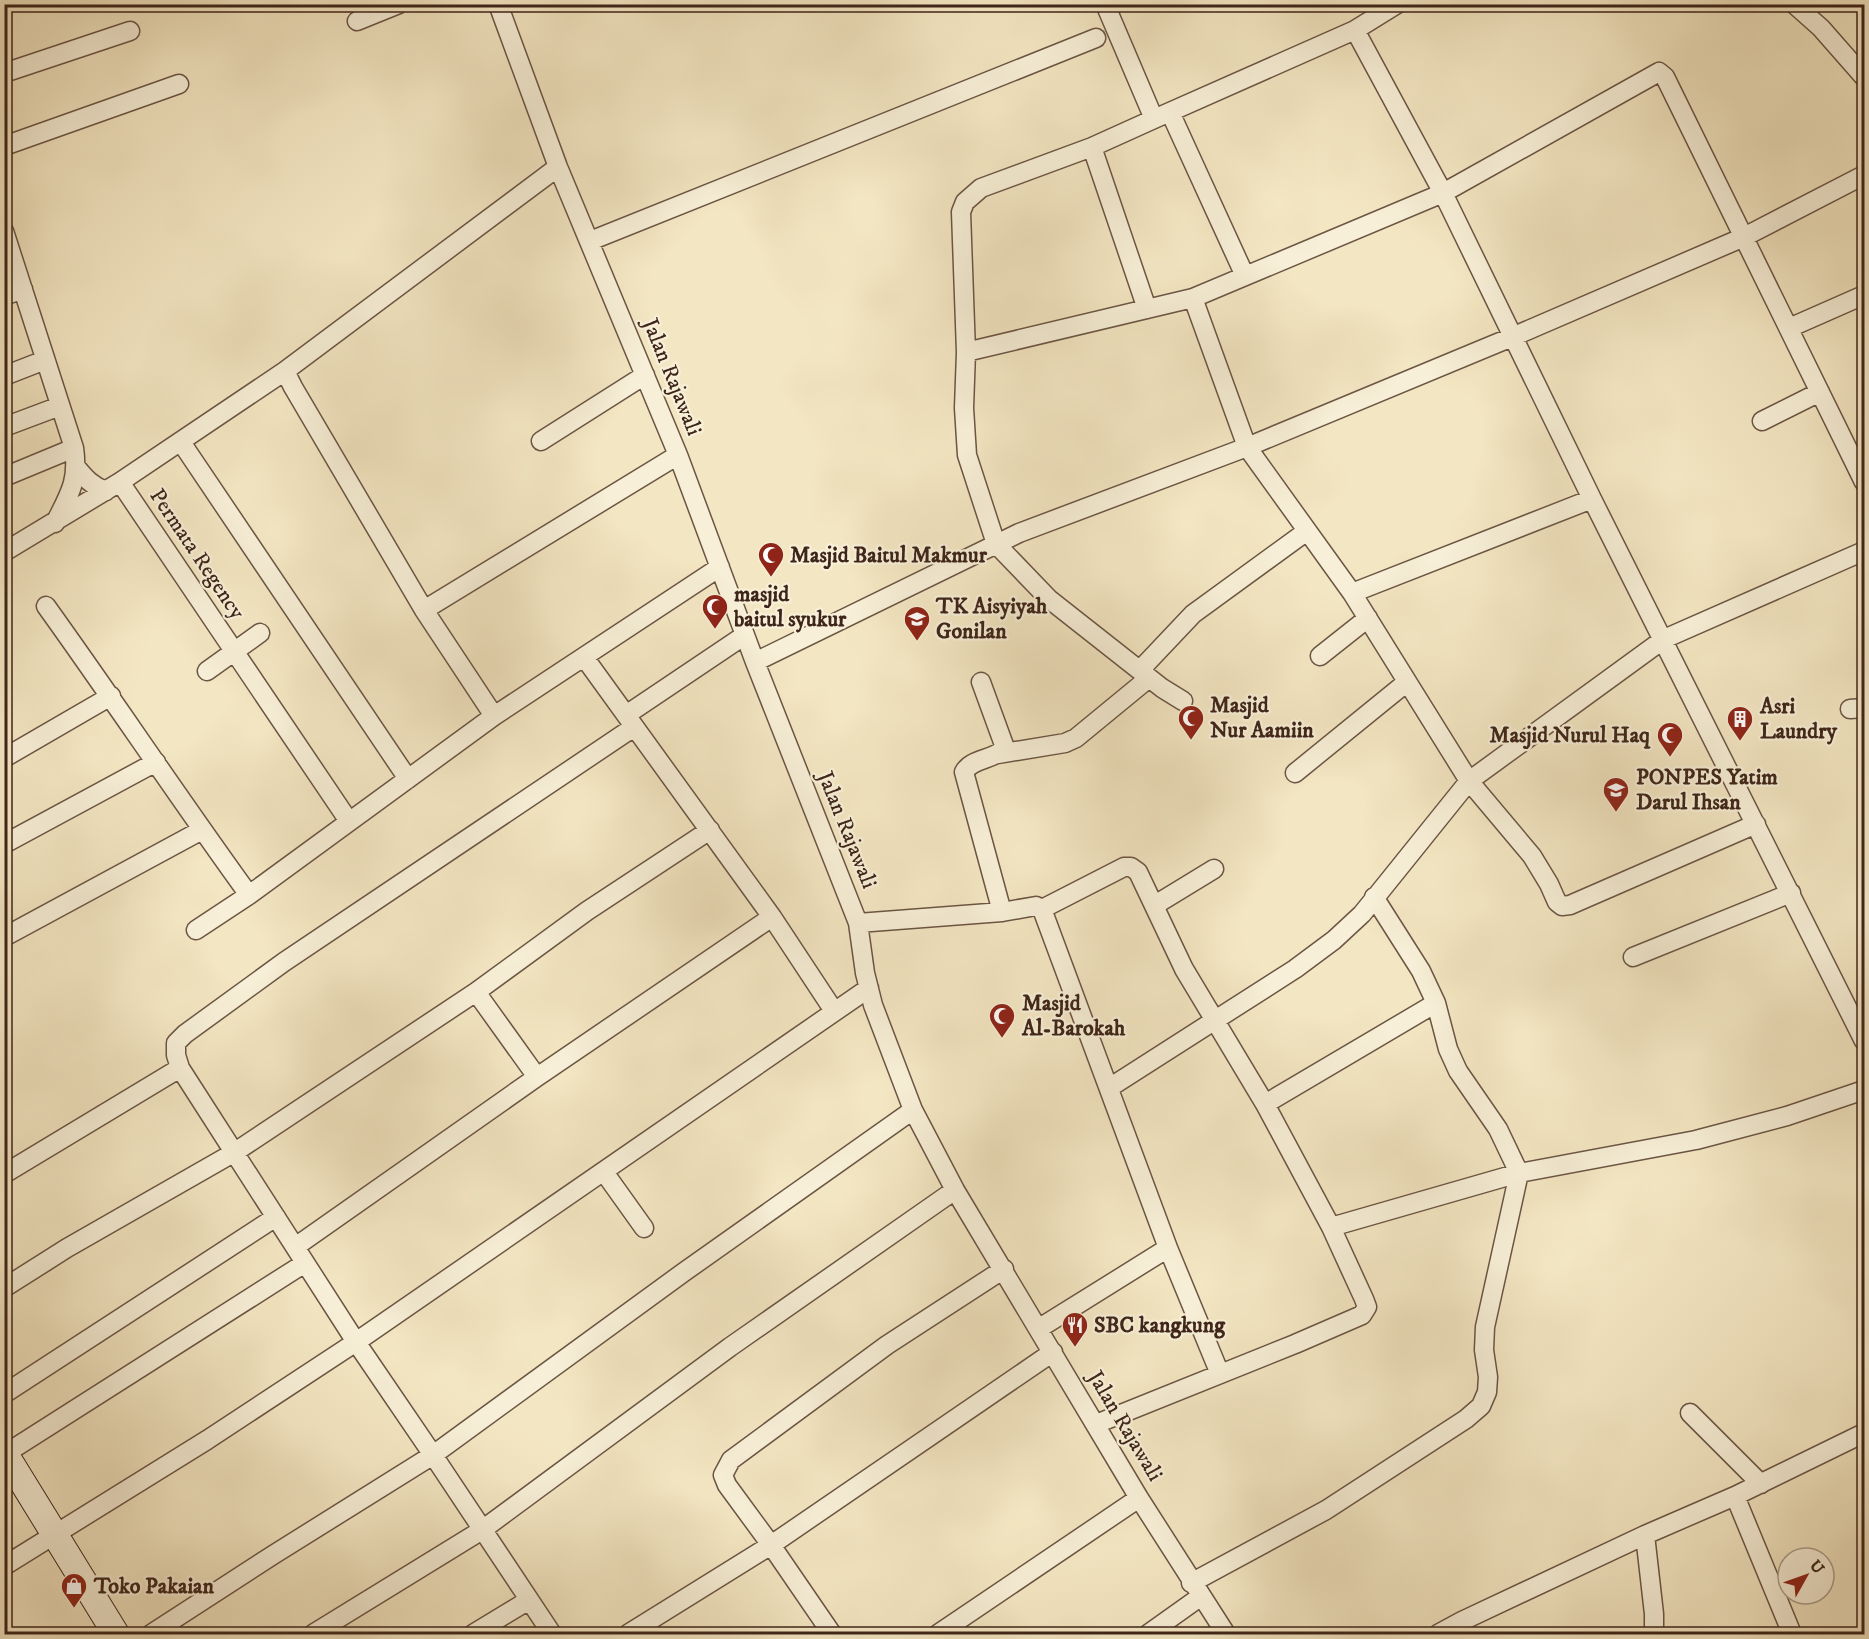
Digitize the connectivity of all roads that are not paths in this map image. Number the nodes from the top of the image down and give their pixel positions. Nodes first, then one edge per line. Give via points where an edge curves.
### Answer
1 (399, 4) edge
2 (498, 4) edge
3 (1106, 4) edge
4 (1396, 4) edge
5 (1794, 4) edge
6 (357, 21) dead end
7 (1355, 30) junction
8 (130, 31) dead end
9 (1096, 38) dead end
10 (4, 74) edge
11 (1864, 77) edge
12 (179, 84) dead end
13 (1162, 116) junction
14 (4, 146) edge
15 (1092, 147) junction
16 (558, 167) junction
17 (1864, 175) edge
18 (1443, 193) junction
19 (4, 231) edge
20 (1744, 237) junction
21 (590, 241) junction
22 (1245, 276) junction
23 (23, 289) junction
24 (1864, 295) edge
25 (4, 296) edge
26 (1193, 298) junction
27 (1147, 309) junction
28 (1789, 328) junction
29 (1512, 337) junction
30 (966, 352) junction
31 (45, 360) junction
32 (285, 371) junction
33 (645, 375) junction
34 (4, 376) edge
35 (1820, 392) junction
36 (60, 406) junction
37 (1762, 421) dead end
38 (4, 427) edge
39 (541, 441) dead end
40 (181, 442) junction
41 (1247, 447) junction
42 (74, 448) junction
43 (678, 455) junction
44 (76, 467) junction
45 (4, 477) edge
46 (1864, 482) edge
47 (113, 487) junction
48 (1592, 499) junction
49 (54, 524) junction
50 (1307, 531) junction
51 (996, 544) junction
52 (1864, 551) edge
53 (4, 552) edge
54 (720, 567) junction
55 (1352, 593) junction
56 (46, 606) dead end
57 (424, 610) junction
58 (1368, 618) junction
59 (260, 633) dead end
60 (745, 634) junction
61 (1664, 639) junction
62 (233, 652) junction
63 (1320, 656) dead end
64 (584, 657) junction
65 (755, 662) junction
66 (207, 671) dead end
67 (1144, 674) junction
68 (981, 682) dead end
69 (1407, 682) junction
70 (111, 696) junction
71 (1183, 701) dead end
72 (494, 716) junction
73 (630, 721) junction
74 (998, 754) junction
75 (4, 758) edge
76 (156, 762) junction
77 (1295, 772) dead end
78 (408, 779) junction
79 (1469, 781) junction
80 (344, 814) dead end
81 (1756, 824) junction
82 (202, 830) junction
83 (710, 830) junction
84 (4, 844) edge
85 (1214, 869) dead end
86 (1791, 893) junction
87 (249, 894) junction
88 (1374, 897) junction
89 (1155, 906) junction
90 (1042, 909) junction
91 (1002, 912) junction
92 (772, 918) junction
93 (858, 923) junction
94 (196, 930) dead end
95 (4, 938) edge
96 (1633, 957) dead end
97 (869, 988) junction
98 (476, 992) junction
99 (1436, 1003) junction
100 (834, 1011) junction
101 (1214, 1022) junction
102 (1864, 1038) edge
103 (180, 1068) junction
104 (537, 1077) junction
105 (1109, 1088) junction
106 (1864, 1090) edge
107 (1265, 1104) junction
108 (913, 1110) junction
109 (235, 1152) junction
110 (604, 1172) junction
111 (1519, 1173) junction
112 (4, 1174) edge
113 (955, 1190) junction
114 (276, 1216) junction
115 (1331, 1227) junction
116 (644, 1228) dead end
117 (295, 1247) junction
118 (1168, 1248) junction
119 (305, 1263) junction
120 (1004, 1269) junction
121 (4, 1288) edge
122 (1038, 1329) junction
123 (356, 1342) junction
124 (1053, 1352) junction
125 (1220, 1374) junction
126 (4, 1394) edge
127 (1689, 1413) dead end
128 (1096, 1424) junction
129 (1864, 1433) edge
130 (5, 1453) edge
131 (433, 1455) junction
132 (1761, 1484) junction
133 (1735, 1496) junction
134 (1139, 1498) junction
135 (482, 1530) junction
136 (54, 1534) junction
137 (1645, 1535) junction
138 (771, 1545) junction
139 (4, 1566) edge
140 (1196, 1590) junction
141 (529, 1600) junction
142 (116, 1635) edge
143 (151, 1635) edge
144 (313, 1635) edge
145 (473, 1635) edge
146 (552, 1635) edge
147 (628, 1635) edge
148 (832, 1635) edge
149 (938, 1635) edge
150 (1148, 1635) edge
151 (1226, 1635) edge
152 (1438, 1635) edge
153 (1654, 1635) edge
154 (1792, 1635) edge

1 - 6 street
2 - 16 street, Jalan Rajawali
3 - 13 street
4 - 7 street
5 - 11 street
7 - 13 street
7 - 18 street
8 - 10 street
9 - 21 street
12 - 14 street
13 - 15 street
13 - 22 street
15 - 27 street
15 - 30 street via 981,188 965,202 960,234
16 - 21 street, Jalan Rajawali
16 - 32 street
17 - 20 street
18 - 20 street via 1659,72 1665,77
18 - 22 street
18 - 29 street
19 - 23 street
20 - 28 street
20 - 29 street
21 - 33 street, Jalan Rajawali
22 - 26 street
23 - 25 street
23 - 31 street
24 - 28 street
26 - 27 street
26 - 41 street
27 - 30 street
28 - 35 street
29 - 41 street
29 - 48 street
30 - 51 street via 967,455
31 - 34 street
31 - 36 street
32 - 40 street
32 - 57 street
33 - 39 street
33 - 43 street, Jalan Rajawali
35 - 37 street
35 - 46 street
36 - 38 street
36 - 42 street
40 - 47 street
40 - 78 street
41 - 50 street
41 - 51 street
42 - 44 street
42 - 45 street
43 - 54 street, Jalan Rajawali
43 - 57 street
44 - 47 street via 96,488
44 - 49 street
47 - 49 street
47 - 62 street, Permata Regency
48 - 55 street
48 - 61 street
49 - 53 street
50 - 55 street
50 - 67 street via 1193,614
51 - 65 street
51 - 67 street via 1049,599
52 - 61 street
54 - 60 street, Jalan Rajawali
54 - 64 street
55 - 58 street
56 - 70 street
57 - 72 street
58 - 63 street
58 - 69 street
59 - 62 street, Permata Regency
60 - 65 street, Jalan Rajawali
60 - 73 street
61 - 79 street
61 - 81 street
62 - 66 street, Permata Regency
62 - 80 street, Permata Regency
64 - 72 street
64 - 73 street
65 - 93 street, Jalan Rajawali
67 - 71 street
67 - 74 street via 1076,738
68 - 74 street via 1004,745
69 - 77 street
69 - 79 street
70 - 75 street
70 - 76 street
72 - 78 street
73 - 83 street
73 - 103 street via 184,1034 176,1043
74 - 91 street via 970,765 964,772
76 - 82 street
76 - 84 street
78 - 87 street
79 - 81 street via 1532,856 1562,906
79 - 88 street
81 - 86 street
82 - 87 street
82 - 95 street
83 - 92 street
83 - 98 street via 587,911
85 - 89 street
86 - 96 street
86 - 102 street
87 - 94 street
88 - 99 street
88 - 101 street via 1334,940
89 - 90 street via 1138,872 1124,867
89 - 101 street
90 - 91 street via 1036,906
90 - 105 street
91 - 93 street
92 - 100 street
92 - 104 street
93 - 97 street, Jalan Rajawali
97 - 100 street
97 - 108 street, Jalan Rajawali
98 - 104 street
98 - 109 street
99 - 107 street
99 - 111 street via 1458,1071 1498,1130
100 - 110 street
101 - 105 street
101 - 107 street
103 - 109 street
103 - 112 street
104 - 117 street
105 - 118 street
106 - 111 street via 1696,1140
107 - 115 street
108 - 113 street, Jalan Rajawali
108 - 131 street
109 - 114 street
109 - 121 street
110 - 116 street
110 - 123 street
111 - 115 street
111 - 140 street via 1485,1327 1488,1377 1487,1392 1480,1406 1326,1510
113 - 120 street, Jalan Rajawali
113 - 135 street via 730,1347
114 - 117 street
114 - 126 street
115 - 125 street via 1366,1311
117 - 119 street
118 - 122 street
118 - 125 street
119 - 123 street
119 - 130 street
120 - 122 street, Jalan Rajawali
120 - 138 street via 887,1346 731,1460 723,1475 727,1485
122 - 124 street, Jalan Rajawali
123 - 131 street
123 - 136 street
124 - 128 street, Jalan Rajawali
124 - 138 street
125 - 128 street
127 - 132 street
128 - 134 street, Jalan Rajawali
129 - 132 street
130 - 136 main road
131 - 135 street
131 - 143 street
132 - 133 street
133 - 137 street
133 - 154 street
134 - 140 street, Jalan Rajawali
134 - 149 street
135 - 141 street
135 - 144 street
136 - 139 street
136 - 142 main road
137 - 152 street
137 - 153 street
138 - 147 street
138 - 148 street
140 - 150 street
140 - 151 street, Jalan Rajawali
141 - 145 street
141 - 146 street

